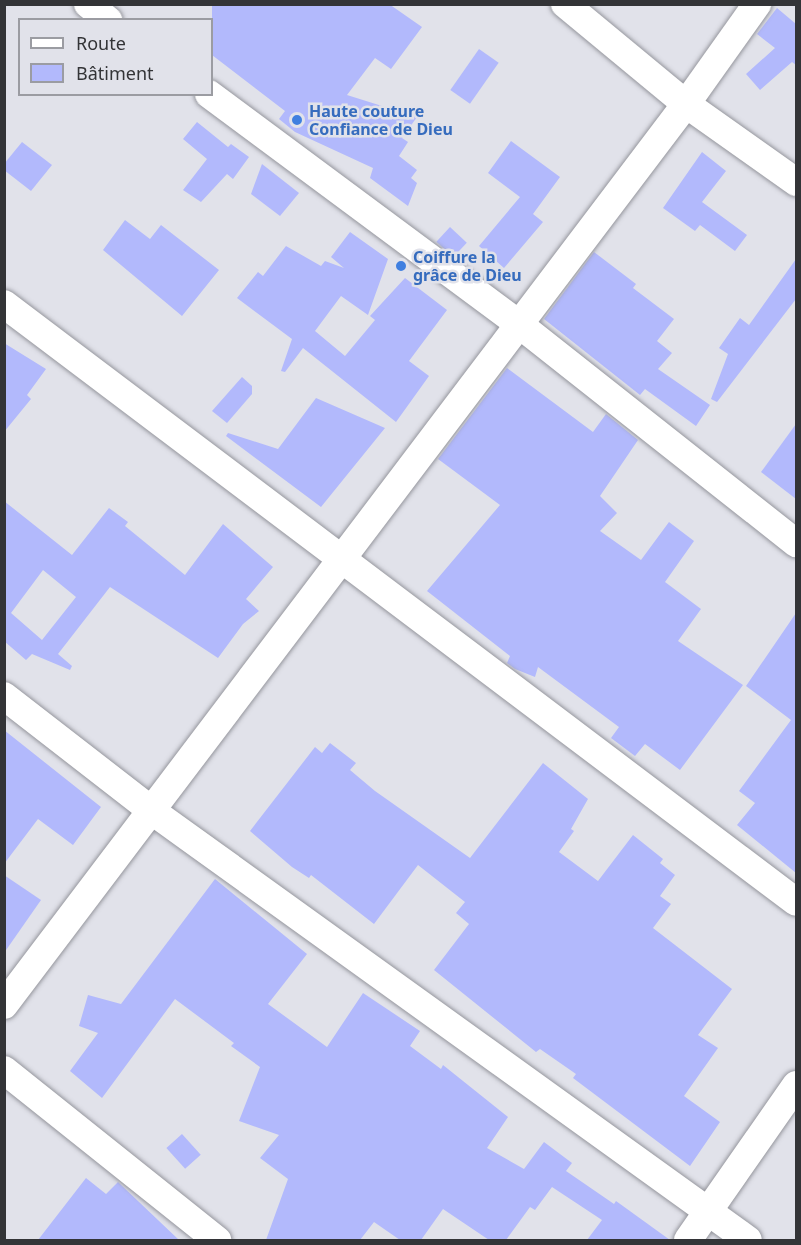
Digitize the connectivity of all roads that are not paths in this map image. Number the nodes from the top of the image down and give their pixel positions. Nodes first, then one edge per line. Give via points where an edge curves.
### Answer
1 (88, 4) edge
2 (566, 4) edge
3 (757, 4) edge
4 (106, 18) edge
5 (212, 96) edge
6 (686, 104) junction
7 (796, 182) edge
8 (4, 304) edge
9 (520, 324) junction
10 (796, 543) edge
11 (341, 560) junction
12 (4, 696) edge
13 (152, 811) junction
14 (796, 902) edge
15 (4, 1005) edge
16 (4, 1070) edge
17 (796, 1085) edge
18 (707, 1212) junction
19 (217, 1240) edge
20 (688, 1240) edge
21 (748, 1240) edge

1 - 4 street
2 - 6 street
3 - 6 street
5 - 9 street
6 - 7 street
6 - 9 street
8 - 11 street
9 - 10 street
9 - 11 street
11 - 13 street
11 - 14 street
12 - 13 street
13 - 15 street
13 - 18 street
16 - 19 street
17 - 18 street
18 - 20 street
18 - 21 street

